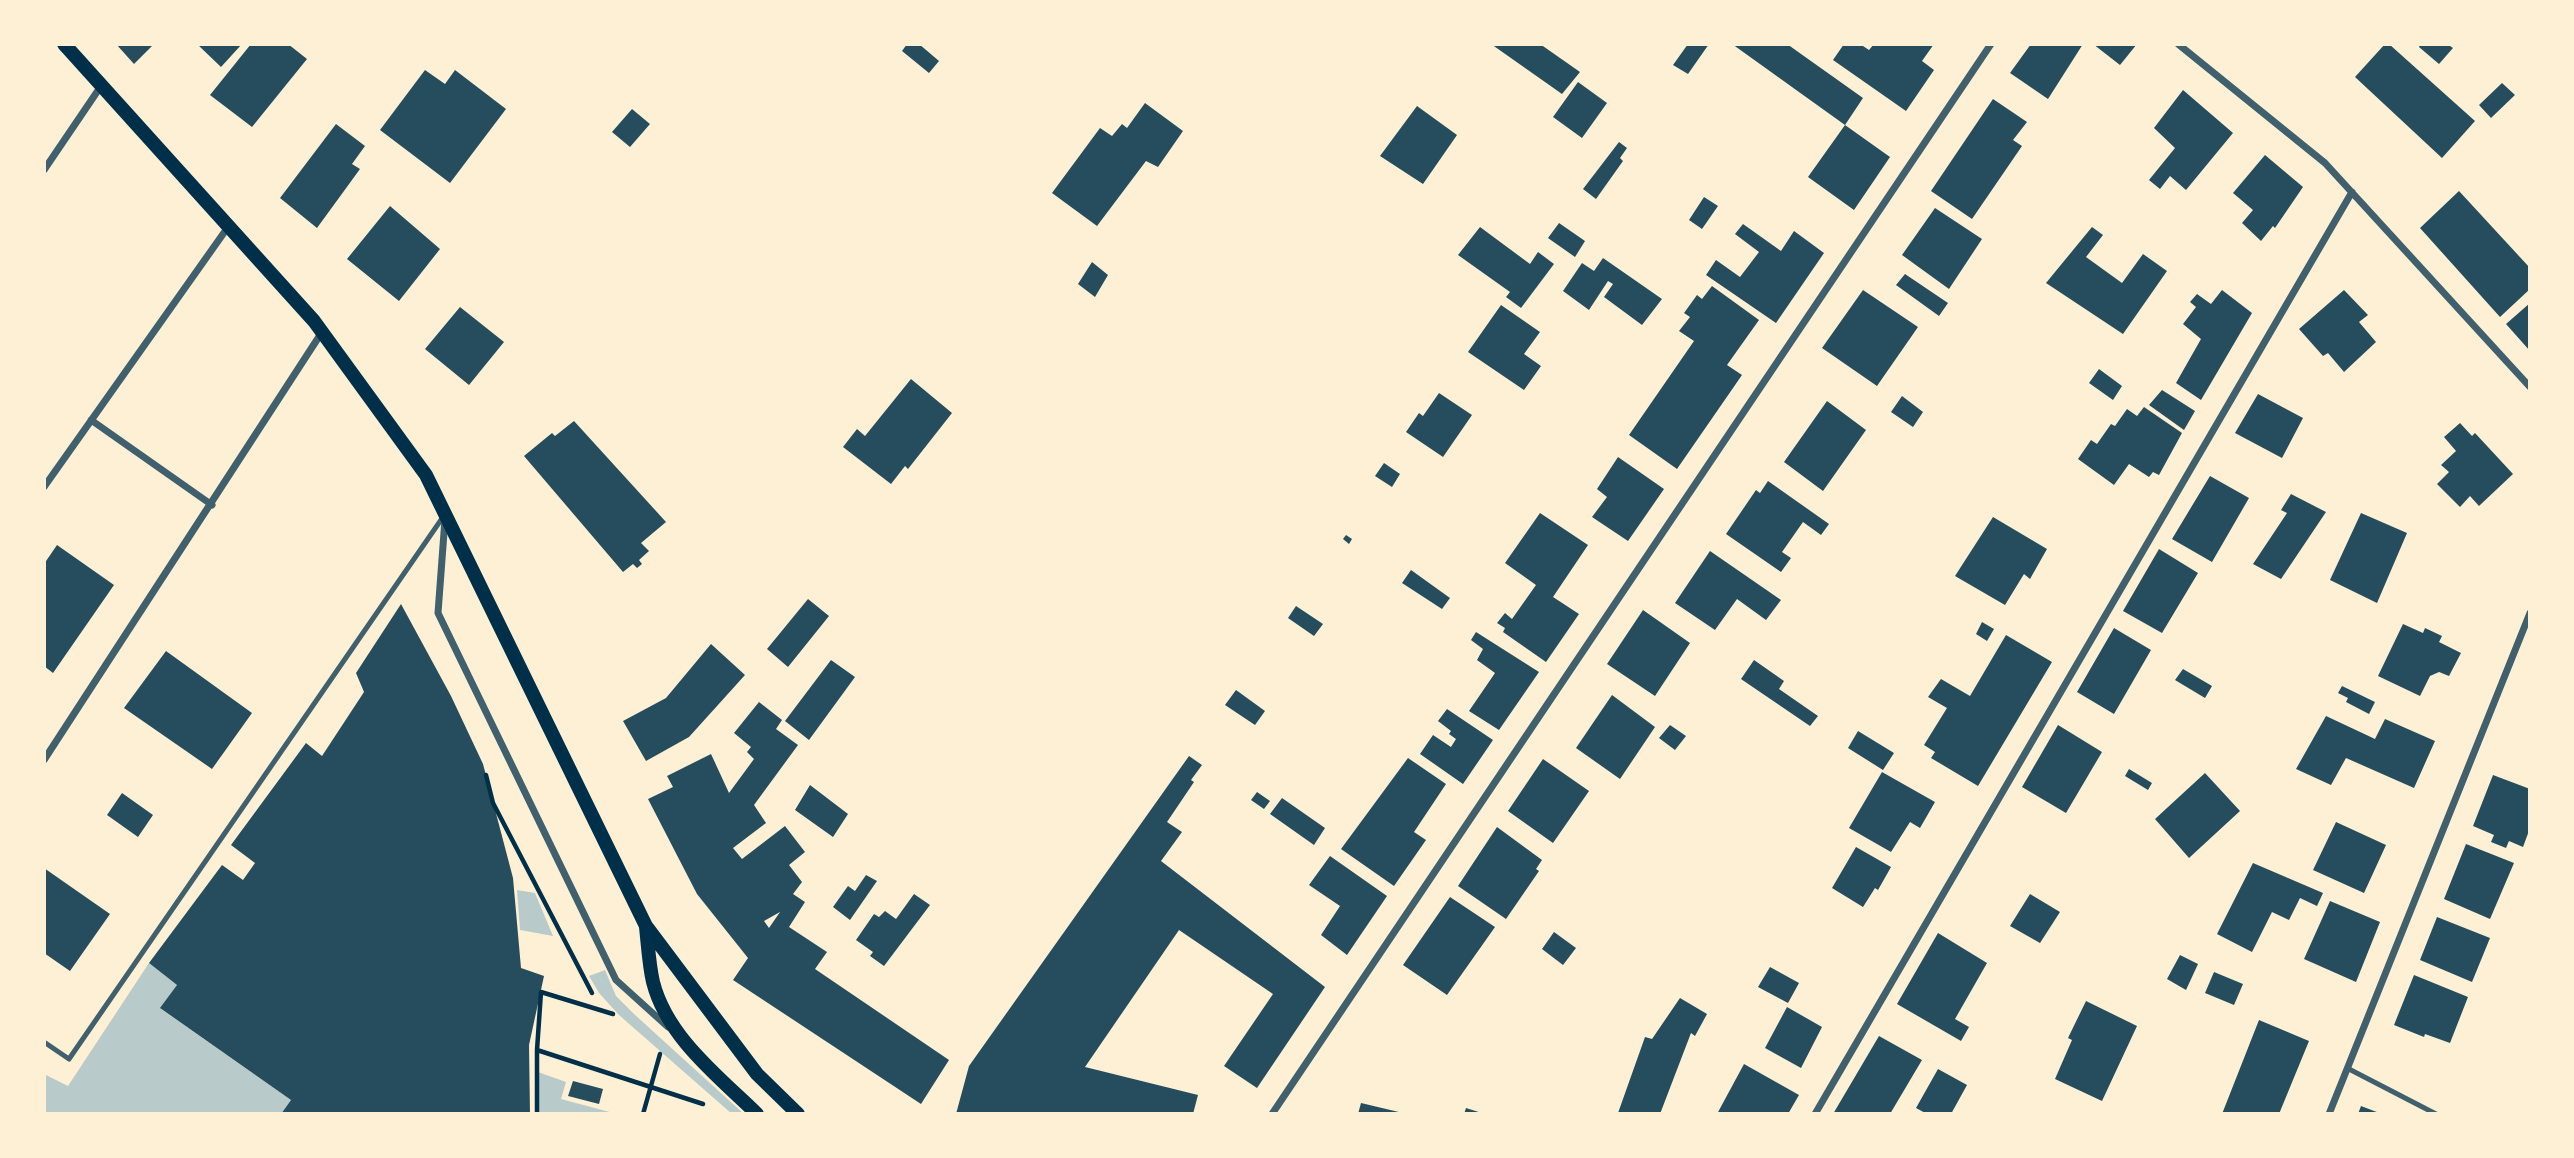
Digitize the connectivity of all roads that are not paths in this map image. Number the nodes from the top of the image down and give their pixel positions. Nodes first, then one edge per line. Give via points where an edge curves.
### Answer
1 (64, 44) edge
2 (1991, 44) edge
3 (2178, 44) edge
4 (102, 86) junction
5 (44, 170) edge
6 (2352, 192) junction
7 (229, 226) junction
8 (323, 332) junction
9 (2530, 387) edge
10 (91, 419) junction
11 (44, 487) edge
12 (212, 505) junction
13 (445, 514) junction
14 (2530, 613) edge
15 (44, 760) edge
16 (646, 926) junction
17 (44, 1042) edge
18 (690, 1047) junction
19 (2347, 1068) junction
20 (757, 1114) edge
21 (798, 1114) edge
22 (1272, 1114) edge
23 (1815, 1114) edge
24 (2329, 1114) edge
25 (2436, 1114) edge

1 - 4 main road
2 - 22 street
3 - 6 street via 2325,163
4 - 5 street
4 - 7 main road
6 - 9 street
6 - 23 street
7 - 8 main road
7 - 10 street
8 - 12 street
8 - 13 main road via 426,475
10 - 11 street
10 - 12 street
12 - 15 street
13 - 16 main road
13 - 17 lane via 69,1059
13 - 18 street via 438,613 616,980
14 - 19 street
16 - 18 main road via 653,982 666,1017
16 - 21 main road via 757,1074
18 - 20 main road
19 - 24 street
19 - 25 lane

